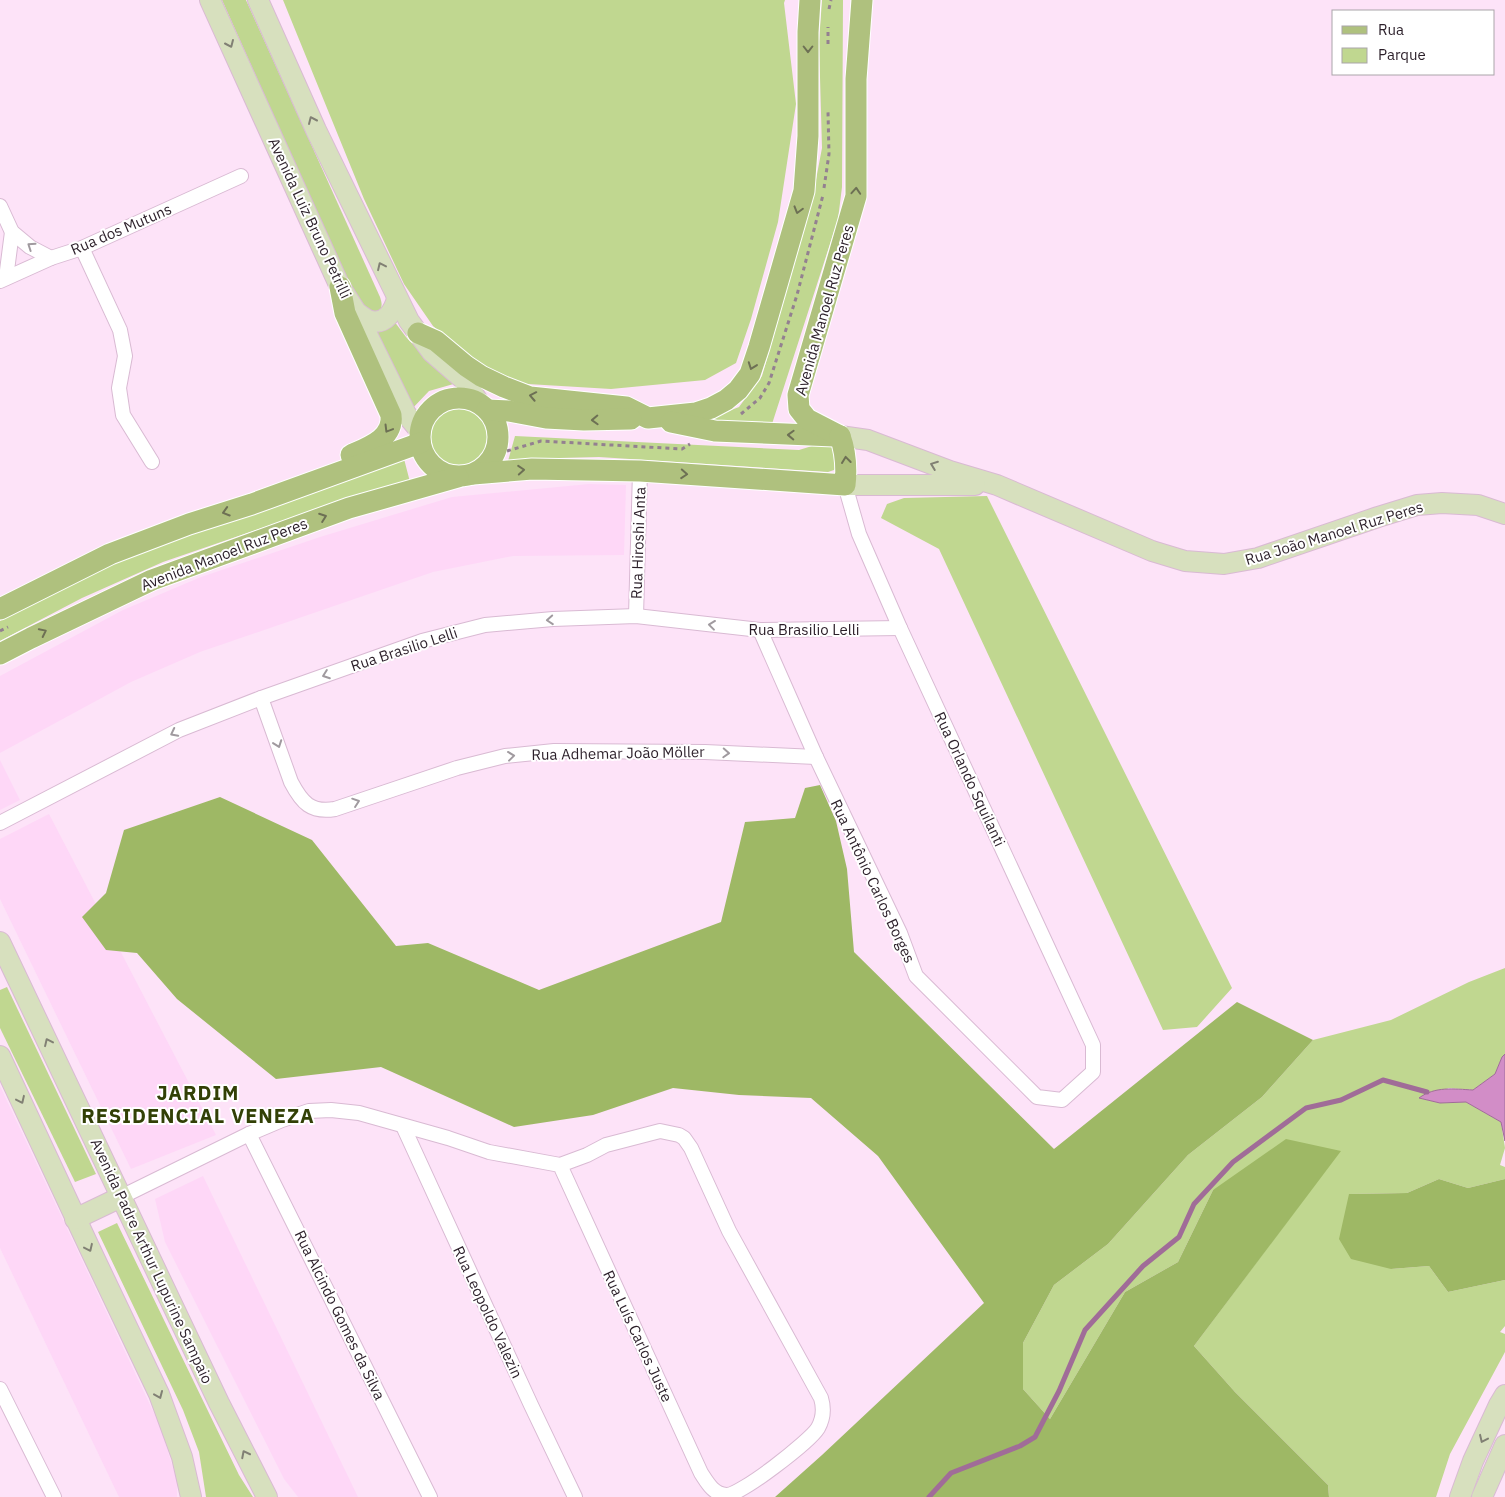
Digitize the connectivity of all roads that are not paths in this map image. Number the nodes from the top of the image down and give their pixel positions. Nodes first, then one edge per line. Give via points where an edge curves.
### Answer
1 (210, 0) edge
2 (258, 0) edge
3 (810, 0) edge
4 (862, 0) edge
5 (241, 176) dead end
6 (0, 206) edge
7 (12, 232) junction
8 (82, 248) junction
9 (51, 258) junction
10 (3, 280) edge
11 (340, 287) junction
12 (397, 299) junction
13 (356, 312) junction
14 (418, 333) junction
15 (484, 407) junction
16 (648, 418) junction
17 (840, 436) junction
18 (420, 437) junction
19 (152, 462) dead end
20 (640, 471) junction
21 (465, 475) junction
22 (845, 485) junction
23 (996, 485) junction
24 (252, 504) junction
25 (1505, 514) edge
26 (110, 554) junction
27 (0, 597) edge
28 (0, 609) edge
29 (636, 616) junction
30 (900, 628) junction
31 (760, 630) junction
32 (0, 654) edge
33 (261, 698) junction
34 (816, 758) junction
35 (0, 823) edge
36 (0, 942) edge
37 (6, 968) edge
38 (0, 1056) edge
39 (1037, 1097) joint
40 (403, 1126) junction
41 (249, 1134) junction
42 (560, 1166) junction
43 (121, 1197) junction
44 (75, 1219) junction
45 (0, 1389) edge
46 (1505, 1395) edge
47 (1505, 1445) edge
48 (1473, 1461) junction
49 (1493, 1471) junction
50 (1461, 1490) edge
51 (1483, 1495) edge
52 (54, 1497) edge
53 (191, 1497) edge
54 (267, 1497) edge
55 (430, 1497) edge
56 (575, 1497) edge

1 -> 11 main road, Avenida Luiz Bruno Petrilli
12 -> 2 main road
3 -> 16 main road via 804,191 750,374 738,390 712,408 680,416
17 -> 4 main road, Avenida Manoel Ruz Peres via 807,419 799,409 798,395 856,196 856,79
5 - 8 street, Rua dos Mutuns
6 - 7 street
9 -> 7 street
7 - 10 street
8 - 9 street, Rua dos Mutuns
8 - 19 street via 120,330 125,356 119,388 123,415
9 - 10 street, Rua dos Mutuns
11 - 13 main road, Avenida Luiz Bruno Petrilli
11 -> 24 main road via 345,313 392,423 388,432 375,444 273,488
12 - 13 main road via 394,310 382,320 371,321
12 - 14 main road
13 - 18 main road, Avenida Luiz Bruno Petrilli
14 - 15 main road via 432,352 463,379
16 -> 14 main road via 626,407 530,397 481,376 436,341
16 -> 15 main road via 546,418
15 - 18 main road via 462,398 442,402 428,414
15 - 21 main road via 497,427 497,446 481,470
17 -> 16 main road via 715,431
22 -> 17 main road via 846,457
23 -> 17 main road, Rua João Manoel Ruz Peres via 868,440
18 - 21 main road via 422,451 431,465 448,475
18 - 24 main road
21 -> 20 main road, Avenida Manoel Ruz Peres via 532,470
20 -> 22 main road, Avenida Manoel Ruz Peres
20 - 29 street, Rua Hiroshi Anta
32 -> 21 main road, Avenida Manoel Ruz Peres via 152,580 349,508
22 - 23 main road, Rua João Manoel Ruz Peres
22 - 30 street, Rua Orlando Squilanti via 859,534
23 - 25 main road, Rua João Manoel Ruz Peres via 1152,551 1185,561 1224,564 1258,558 1417,505 1478,505
24 -> 26 main road
26 - 27 main road via 62,563
26 - 28 main road
31 -> 29 street, Rua Brasilio Lelli
29 -> 33 street, Rua Brasilio Lelli via 485,625 422,641
30 - 31 street, Rua Brasilio Lelli
30 - 39 street, Rua Orlando Squilanti via 1093,1045 1093,1072 1062,1100
31 - 34 street, Rua Antônio Carlos Borges
33 -> 34 street, Rua Adhemar João Möller via 291,782 309,807 322,810 335,809 457,768 505,756 554,751 705,752
33 -> 35 street, Rua Brasilio Lelli via 179,730
34 - 39 street, Rua Antônio Carlos Borges via 900,934 916,976
36 - 37 main road, Avenida Padre Arthur Lupurine Sampaio
43 -> 37 main road, Avenida Padre Arthur Lupurine Sampaio
38 -> 44 main road
40 - 41 street via 359,1113 309,1111
40 - 42 street via 489,1152
40 - 56 street, Rua Leopoldo Valezin
41 - 43 street
41 - 55 street, Rua Alcindo Gomes da Silva
42 - 42 street, Rua Luís Carlos Juste via 701,1473 720,1494 734,1493 757,1480 814,1433 822,1416 823,1404 730,1231 694,1153 684,1138 660,1131 606,1145
43 - 44 main road
54 -> 43 main road, Avenida Padre Arthur Lupurine Sampaio
44 -> 53 main road via 159,1394 182,1457
45 - 52 street
46 -> 48 main road
47 - 49 main road
48 - 49 main road
48 - 50 main road
49 - 51 main road
50 - 51 main road

